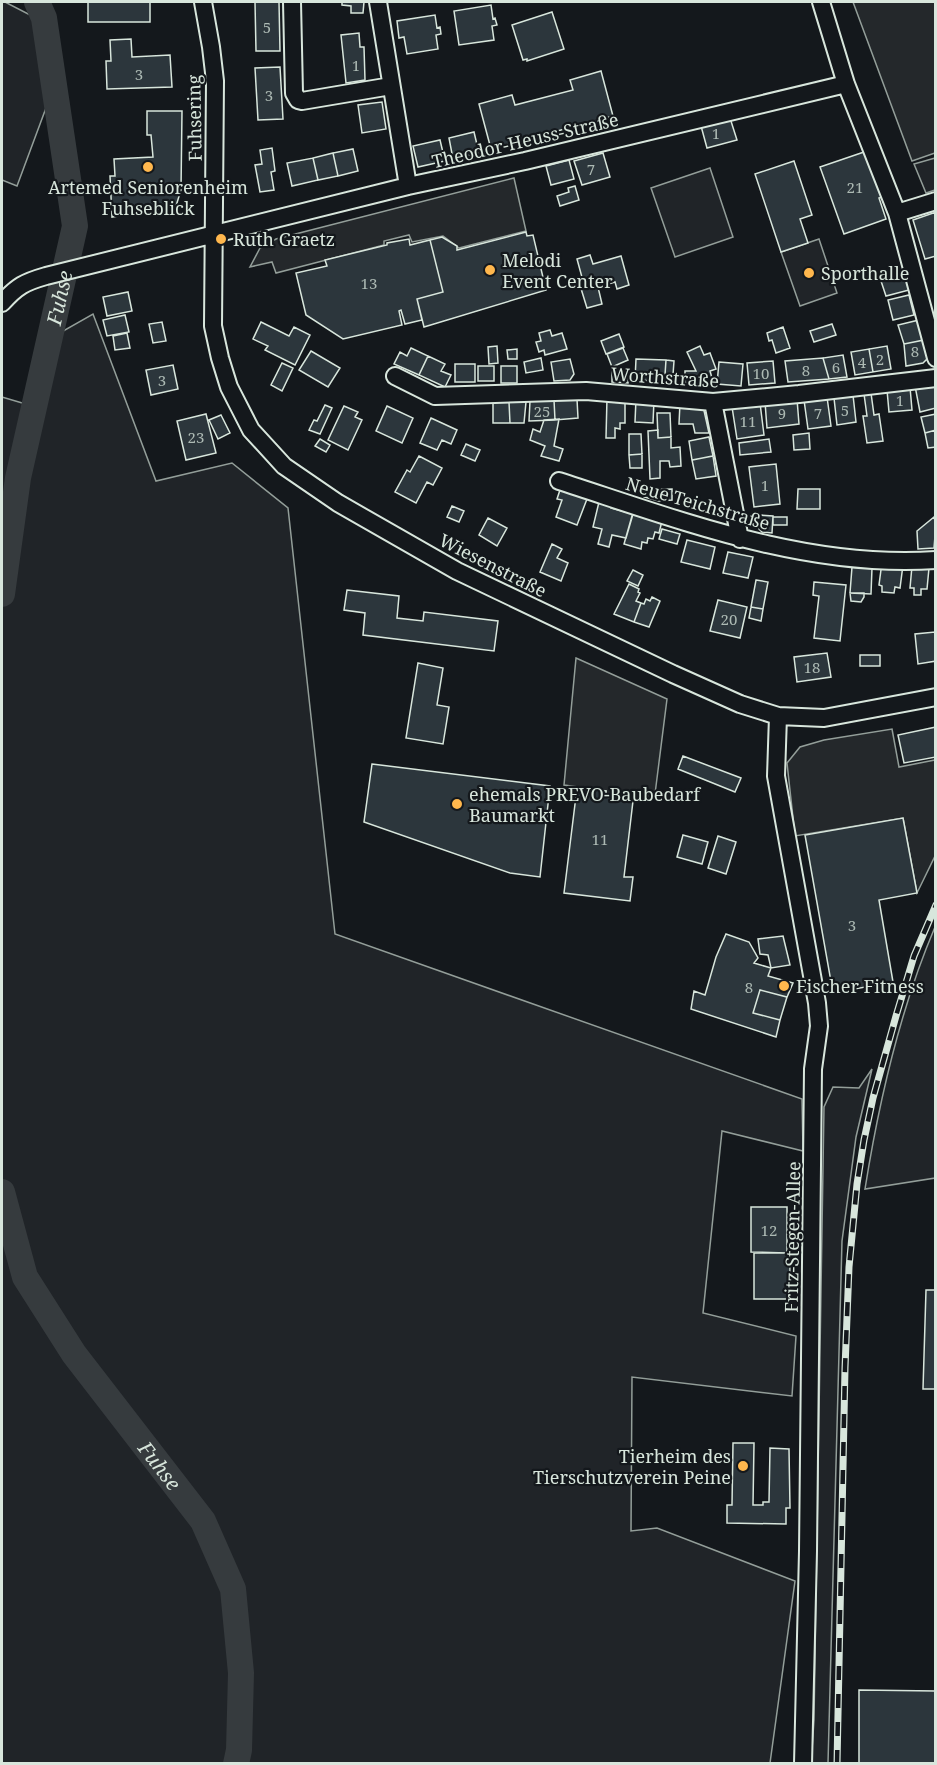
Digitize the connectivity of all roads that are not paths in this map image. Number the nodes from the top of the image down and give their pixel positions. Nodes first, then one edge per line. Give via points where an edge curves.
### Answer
1 (203, 2) edge
2 (292, 2) edge
3 (378, 2) edge
4 (821, 2) edge
5 (846, 84) junction
6 (391, 86) junction
7 (408, 186) junction
8 (936, 201) edge
9 (897, 213) junction
10 (213, 235) junction
11 (2, 303) edge
12 (936, 358) edge
13 (395, 376) dead end
14 (936, 378) edge
15 (713, 402) junction
16 (559, 481) dead end
17 (740, 539) junction
18 (936, 560) edge
19 (936, 698) edge
20 (778, 716) junction
21 (803, 1764) edge

1 - 10 street, Fuhsering via 215,81
2 - 6 street via 294,93 298,100
3 - 6 street
4 - 5 street
5 - 7 street, Theodor-Heuss-Straße
5 - 9 street
6 - 7 street
7 - 10 street, Theodor-Heuss-Straße
8 - 9 street
9 - 12 street
10 - 11 street, Theodor-Heuss-Straße via 25,282
10 - 20 street, Wiesenstraße via 213,326 220,358 229,387 251,430 284,466 338,503 457,571 682,678
13 - 15 street, Worthstraße via 435,396 585,391
14 - 15 street, Worthstraße
15 - 17 street
16 - 17 street, Neue Teichstraße
17 - 18 street, Neue Teichstraße via 843,558
19 - 20 street, Wiesenstraße via 824,718
20 - 21 street, Fritz-Stegen-Allee via 776,776 819,1026 813,1069

